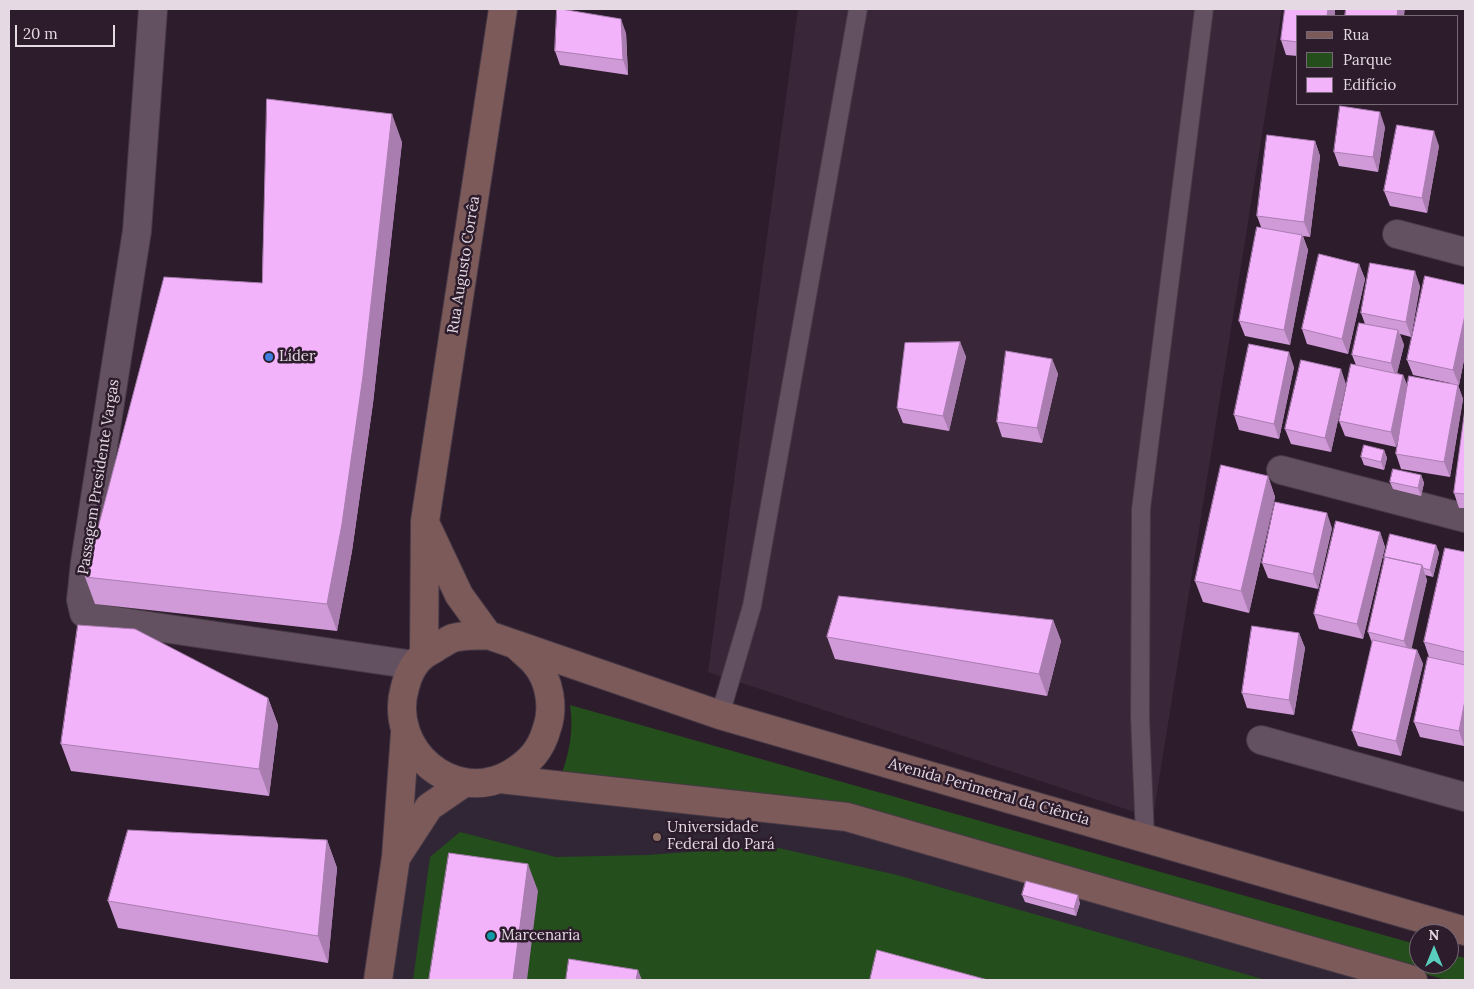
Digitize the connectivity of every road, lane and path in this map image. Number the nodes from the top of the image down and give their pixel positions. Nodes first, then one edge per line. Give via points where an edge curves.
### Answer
1 (153, 9) edge
2 (503, 9) edge
3 (858, 9) edge
4 (1204, 9) edge
5 (1397, 234) dead end
6 (1465, 252) edge
7 (1281, 470) dead end
8 (1465, 518) edge
9 (425, 522) junction
10 (488, 635) junction
11 (516, 645) junction
12 (419, 660) junction
13 (720, 715) junction
14 (405, 733) junction
15 (1261, 740) dead end
16 (500, 779) junction
17 (464, 783) junction
18 (1465, 797) edge
19 (1145, 837) junction
20 (396, 857) junction
21 (1465, 931) edge
22 (378, 980) edge
23 (1413, 980) edge

1 - 12 street, Passagem Presidente Vargas via 137,231 85,562 81,600 84,613 95,618
2 - 9 main road, Rua Augusto Corrêa
3 - 13 lane via 752,606
4 - 19 lane via 1141,509 1140,717
5 - 6 street
7 - 8 street
9 - 10 main road via 459,595
9 - 12 main road, Rua Augusto Corrêa
10 - 11 main road
10 - 12 main road via 453,638
11 - 13 main road, Avenida Perimetral da Ciência
11 - 16 main road via 536,664 549,689 551,717 542,744 525,766
12 - 14 main road via 407,679 402,696 401,715
13 - 19 main road, Avenida Perimetral da Ciência
14 - 17 main road via 420,759 445,776
14 - 20 main road
15 - 18 street
16 - 17 main road
16 - 23 main road via 847,817
17 - 20 main road via 429,807
19 - 21 main road, Avenida Perimetral da Ciência
20 - 22 main road

